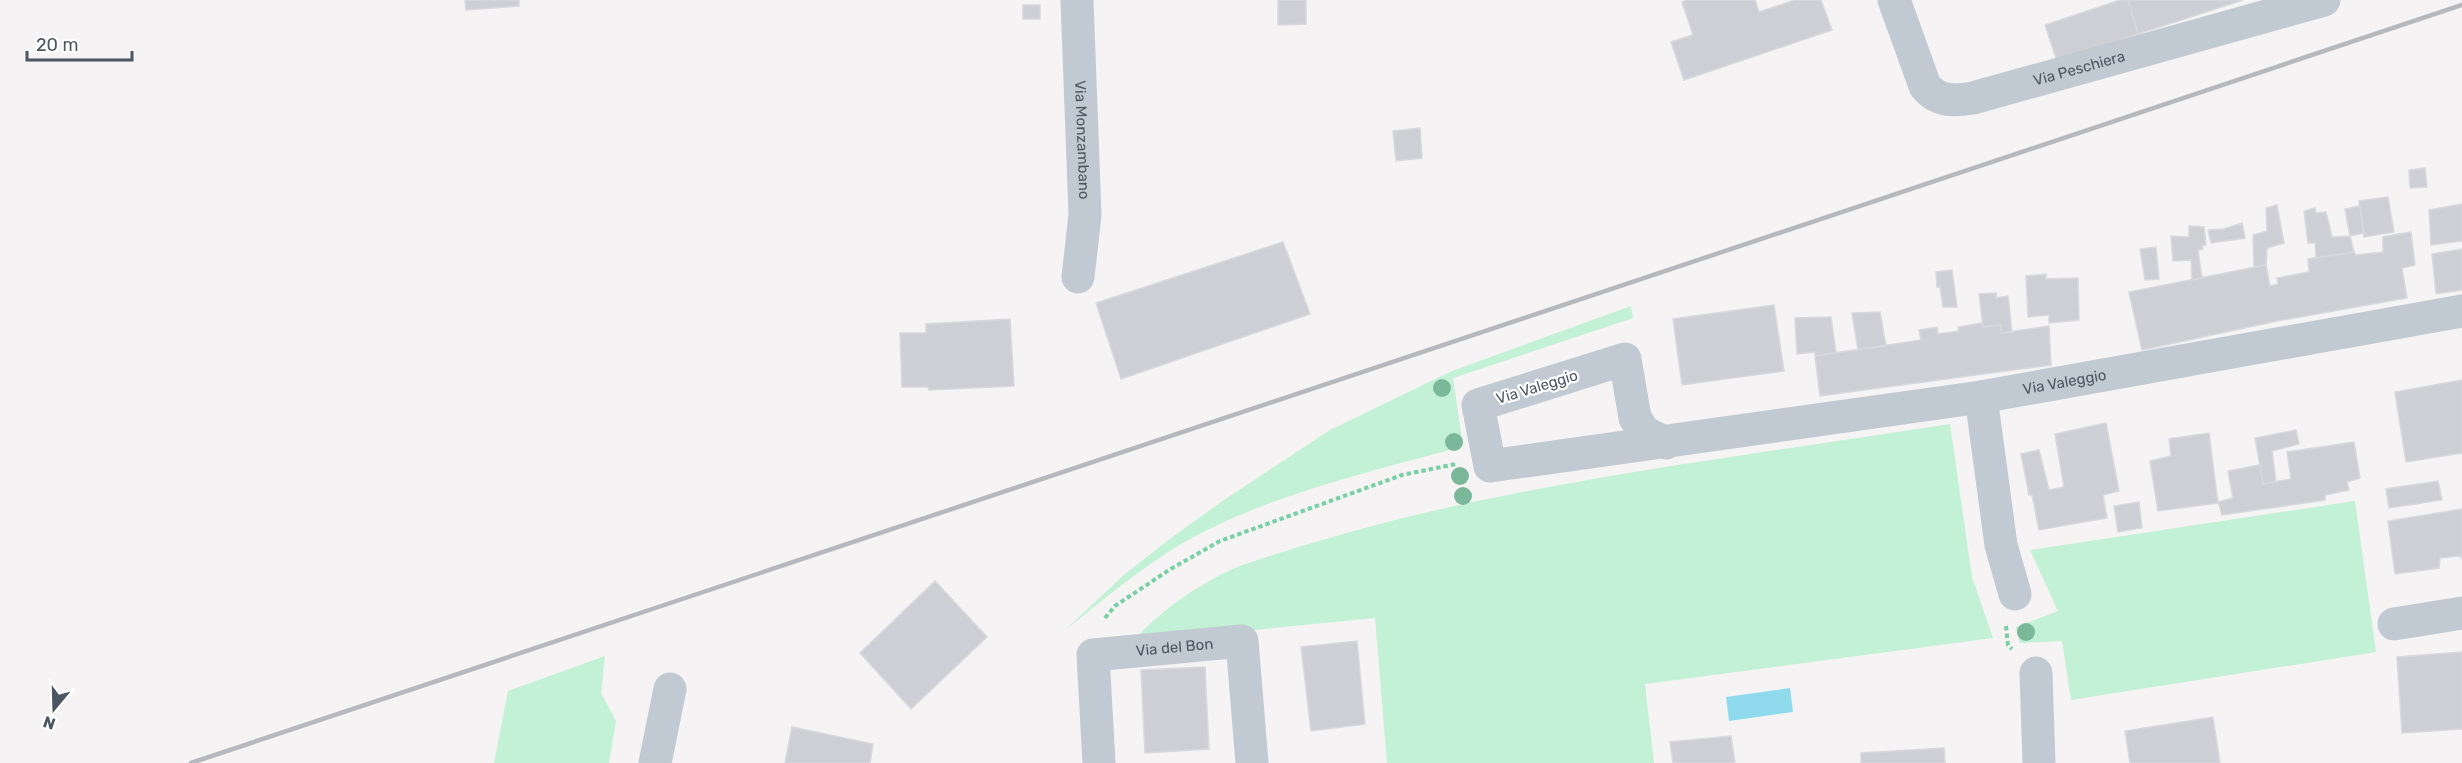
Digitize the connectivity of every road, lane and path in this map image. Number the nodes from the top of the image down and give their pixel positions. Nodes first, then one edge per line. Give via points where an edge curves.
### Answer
1 (1077, 0) edge
2 (1894, 0) edge
3 (2324, 0) edge
4 (1078, 277) dead end
5 (2462, 311) edge
6 (1981, 397) junction
7 (1666, 443) junction
8 (1490, 466) junction
9 (2015, 594) joint
10 (2462, 613) edge
11 (2394, 624) dead end
12 (1093, 655) junction
13 (2036, 673) joint
14 (670, 689) dead end
15 (655, 763) edge
16 (1099, 763) edge
17 (1252, 763) edge
18 (2039, 763) edge

1 - 4 street, Via Monzambano via 1085,215
2 - 3 street, Via Peschiera via 1925,86 1932,95 1951,101
5 - 6 street, Via Valeggio
6 - 7 street, Via Valeggio
6 - 9 street via 2001,545
7 - 8 street, Via Valeggio
7 - 8 street, Via Valeggio via 1652,437 1635,418 1625,359 1478,405
8 - 12 path via 1466,462 1402,475 1220,541 1115,606 1092,636
9 - 13 path via 2005,629 2008,645
10 - 11 street
12 - 16 street
12 - 17 street, Via del Bon via 1242,640
13 - 18 street
14 - 15 street

